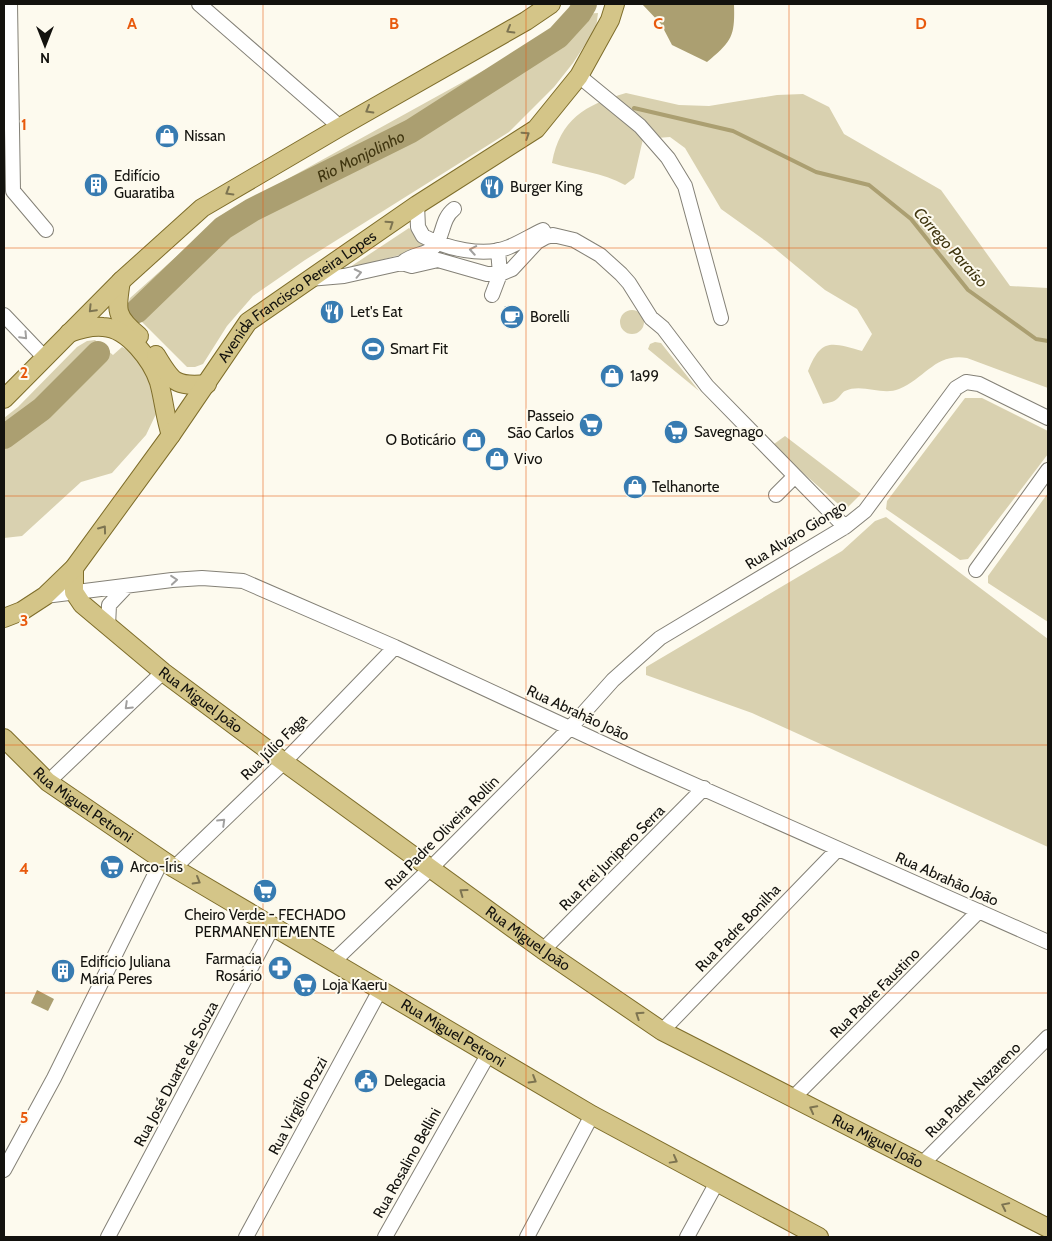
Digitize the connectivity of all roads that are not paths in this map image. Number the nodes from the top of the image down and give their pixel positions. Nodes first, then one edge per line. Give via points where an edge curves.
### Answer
1 (10, 4) edge
2 (199, 4) edge
3 (551, 4) edge
4 (615, 4) edge
5 (579, 76) junction
6 (340, 127) junction
7 (417, 205) junction
8 (454, 209) dead end
9 (46, 230) dead end
10 (562, 236) junction
11 (438, 242) junction
12 (498, 250) junction
13 (589, 259) dead end
14 (402, 263) junction
15 (500, 274) junction
16 (309, 279) junction
17 (121, 281) junction
18 (492, 295) dead end
19 (4, 315) edge
20 (721, 318) dead end
21 (663, 328) junction
22 (69, 333) junction
23 (45, 358) junction
24 (208, 384) junction
25 (4, 399) edge
26 (1048, 418) edge
27 (171, 435) junction
28 (1048, 470) edge
29 (794, 476) junction
30 (776, 495) dead end
31 (845, 527) junction
32 (74, 568) junction
33 (976, 570) dead end
34 (126, 587) junction
35 (74, 592) junction
36 (45, 596) junction
37 (4, 618) edge
38 (108, 626) junction
39 (395, 647) junction
40 (163, 672) junction
41 (571, 727) junction
42 (4, 738) edge
43 (284, 762) junction
44 (48, 782) junction
45 (704, 788) junction
46 (838, 848) junction
47 (168, 864) junction
48 (431, 868) junction
49 (979, 911) junction
50 (273, 926) junction
51 (1048, 942) edge
52 (544, 950) junction
53 (334, 961) junction
54 (380, 990) junction
55 (662, 1031) junction
56 (1048, 1037) edge
57 (489, 1053) junction
58 (793, 1098) junction
59 (592, 1114) junction
60 (921, 1165) junction
61 (4, 1170) edge
62 (716, 1184) junction
63 (1048, 1228) edge
64 (108, 1237) edge
65 (246, 1237) edge
66 (385, 1237) edge
67 (527, 1237) edge
68 (687, 1237) edge
69 (819, 1237) edge

1 - 9 street via 14,191
2 - 6 street
3 -> 6 main road
4 - 5 main road, Avenida Francisco Pereira Lopes via 610,20
7 -> 5 main road, Avenida Francisco Pereira Lopes via 536,129
5 - 20 street via 640,126 668,158 685,186
6 -> 17 main road via 202,208
7 - 11 street via 418,227 422,236
16 -> 7 main road, Avenida Francisco Pereira Lopes
8 - 11 street via 443,223
10 - 13 street
10 - 15 street via 546,237 537,242 512,269
10 - 21 street via 587,246 610,263 629,283 651,318
12 -> 11 street via 475,251
11 - 14 street via 432,249 409,256
12 - 15 street
12 - 21 street via 542,230 556,228 581,235 618,259 636,279 658,312
14 - 15 street via 412,266 438,260 487,274
16 -> 14 street via 344,276
15 - 18 street
16 - 24 main road, Avenida Francisco Pereira Lopes via 248,322
17 -> 22 main road
17 - 24 main road via 116,306 124,324 149,345 173,380 187,386
19 -> 23 street
21 - 29 street via 707,386
22 - 23 main road
22 - 27 main road via 105,326 119,332 140,349 158,381
23 - 25 main road
24 - 27 main road, Avenida Francisco Pereira Lopes
26 - 31 street, Rua Alvaro Giongo via 979,384 966,382 956,388 865,510
32 -> 27 main road, Avenida Francisco Pereira Lopes
28 - 33 street
29 - 30 street
29 - 31 street
31 - 41 street, Rua Alvaro Giongo via 660,638 612,680
32 - 35 main road
32 - 36 main road, Avenida Francisco Pereira Lopes
34 - 35 street, Rua Abrahão João
34 - 38 street via 109,605
34 -> 39 street, Rua Abrahão João via 202,578 243,581
35 - 36 street, Rua Abrahão João
35 - 38 main road, Rua Miguel João via 82,604
36 - 37 main road, Avenida Francisco Pereira Lopes
38 - 40 main road, Rua Miguel João
39 - 41 street, Rua Abrahão João
39 - 43 street, Rua Júlio Faga
40 - 43 main road, Rua Miguel João
40 -> 44 street
41 - 45 street, Rua Abrahão João
41 - 48 street, Rua Padre Oliveira Rollin
42 - 44 main road, Rua Miguel Petroni
47 -> 43 street, Rua Júlio Faga
43 - 48 main road, Rua Miguel João
44 - 47 main road, Rua Miguel Petroni
45 - 46 street, Rua Abrahão João
45 - 52 street, Rua Frei Junipero Serra
46 - 49 street, Rua Abrahão João
46 - 55 street, Rua Padre Bonilha
47 -> 50 main road, Rua Miguel Petroni
47 - 61 street, Rua Júlio Faga
52 -> 48 main road, Rua Miguel João
48 - 53 street, Rua Padre Oliveira Rollin
49 - 51 street, Rua Abrahão João
49 - 58 street, Rua Padre Faustino
50 - 53 main road, Rua Miguel Petroni
50 - 64 street, Rua José Duarte de Souza
55 -> 52 main road, Rua Miguel João
53 - 54 main road, Rua Miguel Petroni
54 - 57 main road, Rua Miguel Petroni
54 - 65 street, Rua Virgílio Pozzi
55 - 58 main road, Rua Miguel João
56 - 60 street, Rua Padre Nazareno
57 -> 59 main road, Rua Miguel Petroni
57 - 66 street, Rua Rosalino Bellini
60 -> 58 main road, Rua Miguel João
59 -> 62 main road, Rua Miguel Petroni
59 - 67 street
63 -> 60 main road, Rua Miguel João
62 - 68 street
62 - 69 main road, Rua Miguel Petroni

